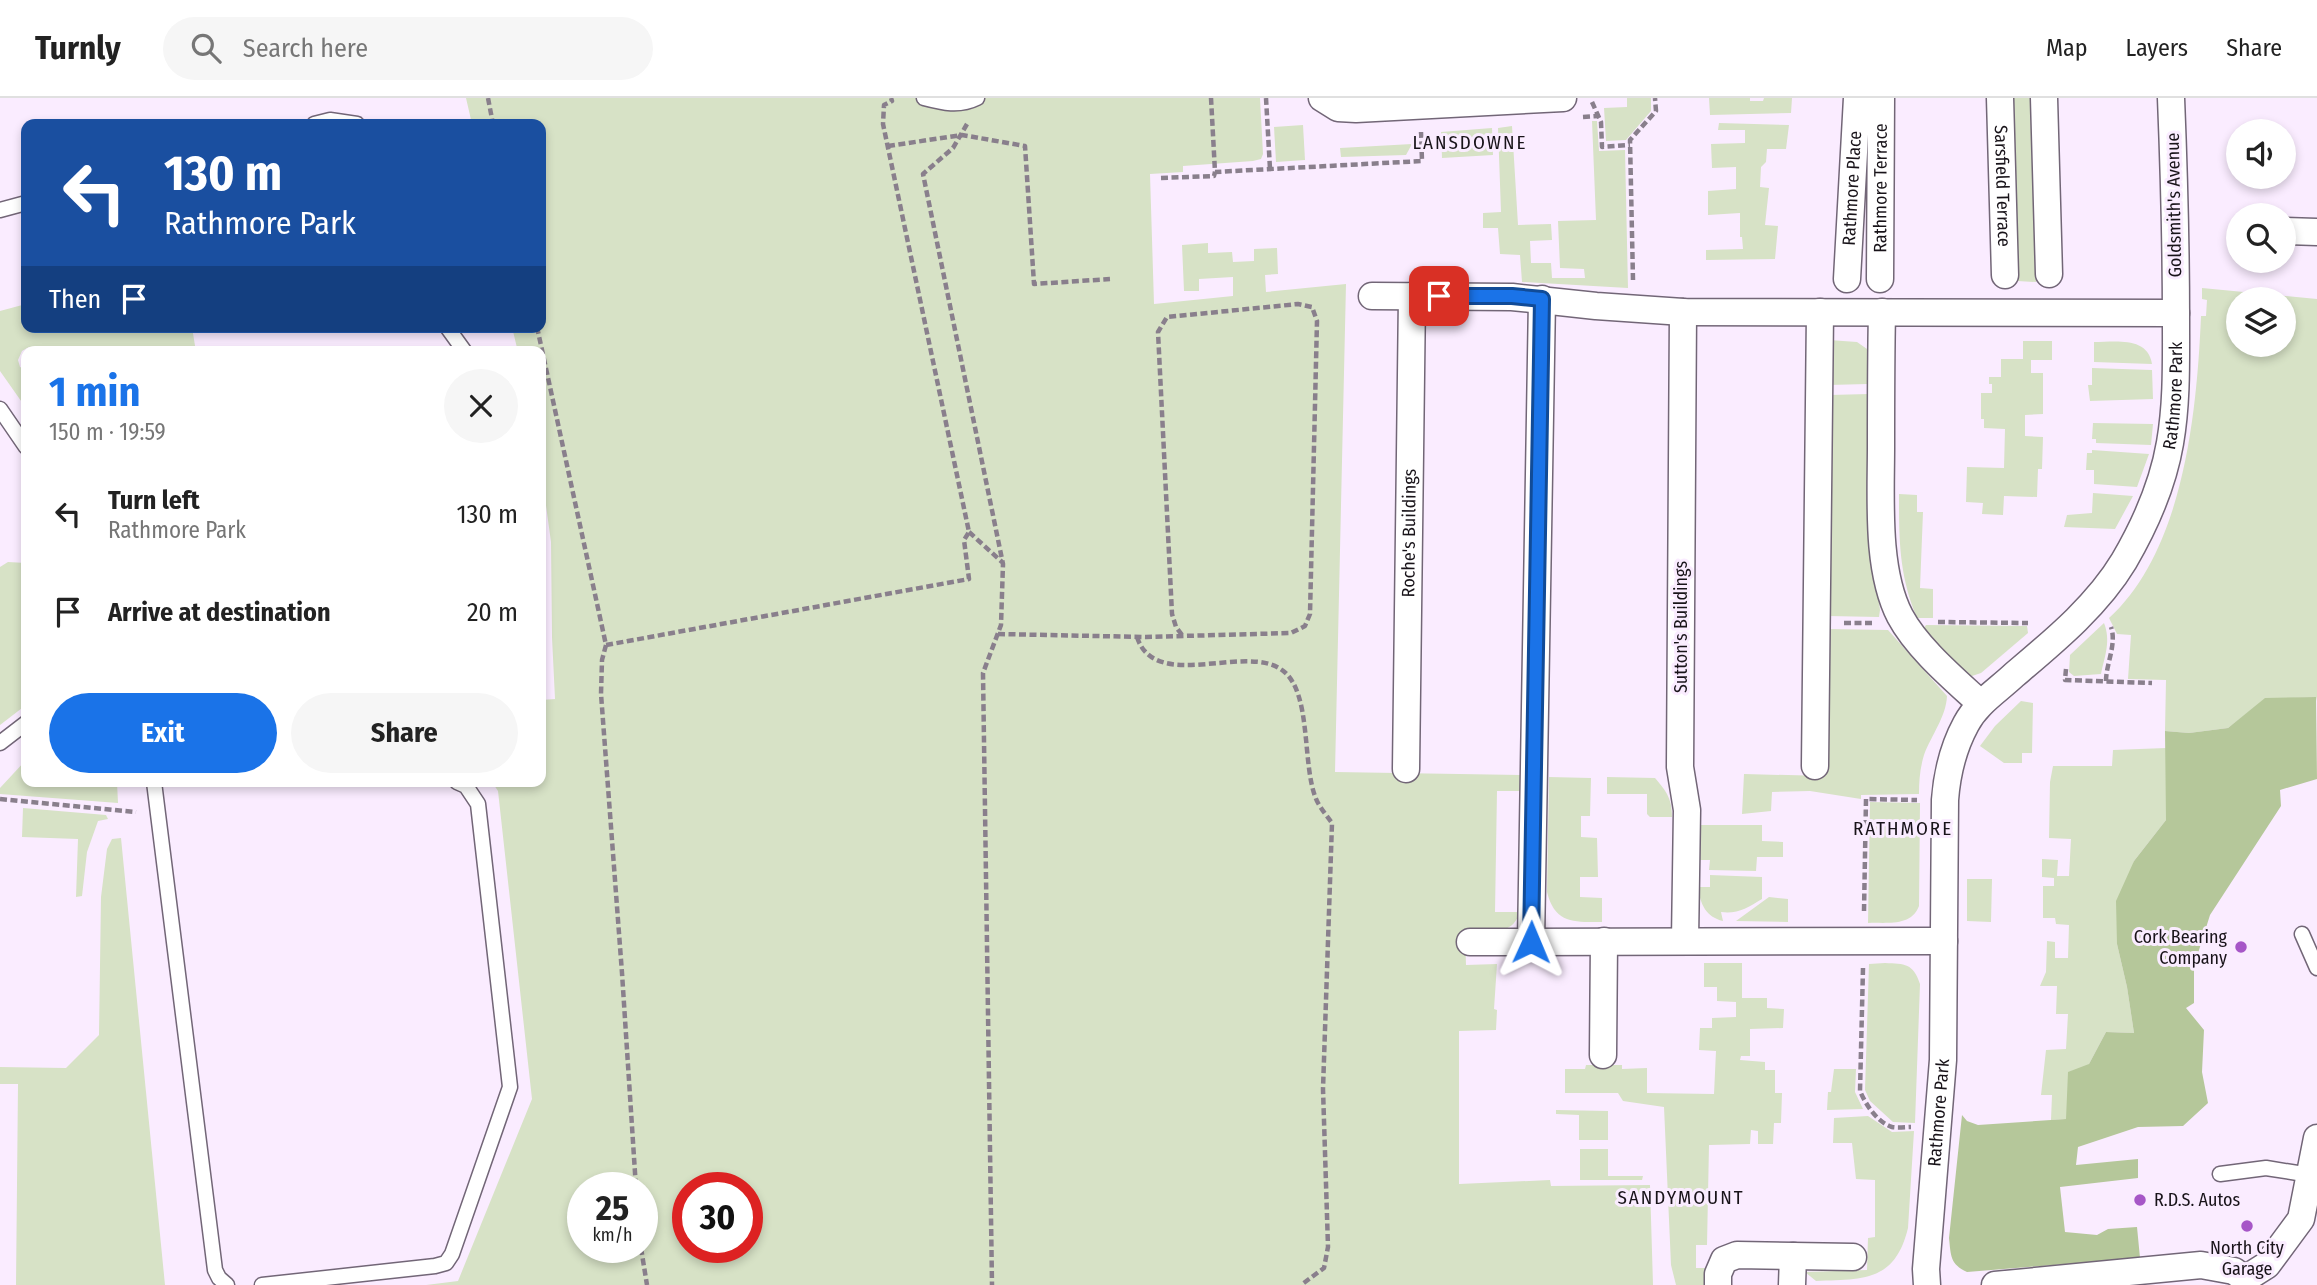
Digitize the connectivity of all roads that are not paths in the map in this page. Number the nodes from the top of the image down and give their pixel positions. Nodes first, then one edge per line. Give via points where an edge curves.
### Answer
1 (924, 98) edge
2 (977, 98) edge
3 (1322, 98) edge
4 (1857, 98) edge
5 (1881, 98) edge
6 (2000, 98) edge
7 (2044, 98) edge
8 (2171, 98) edge
9 (1567, 108) edge
10 (21, 204) edge
11 (0, 210) edge
12 (2296, 231) edge
13 (2317, 232) edge
14 (2049, 274) dead end
15 (2005, 275) dead end
16 (1847, 279) dead end
17 (1880, 279) dead end
18 (1372, 296) dead end
19 (1412, 296) junction
20 (1542, 299) junction
21 (1683, 312) junction
22 (1820, 312) junction
23 (1882, 312) junction
24 (2176, 313) junction
25 (0, 409) edge
26 (21, 440) edge
27 (1980, 703) junction
28 (21, 727) edge
29 (0, 743) edge
30 (1815, 766) dead end
31 (1406, 769) dead end
32 (155, 787) edge
33 (467, 787) edge
34 (2302, 934) dead end
35 (1685, 940) junction
36 (1944, 941) junction
37 (1469, 942) dead end
38 (1531, 942) junction
39 (1604, 942) junction
40 (2317, 968) edge
41 (1603, 1055) dead end
42 (2317, 1139) edge
43 (2220, 1174) dead end
44 (2310, 1175) junction
45 (1793, 1256) junction
46 (1853, 1257) dead end
47 (2246, 1282) edge
48 (2051, 1283) edge
49 (227, 1285) edge
50 (262, 1285) edge
51 (1718, 1285) edge
52 (1793, 1285) edge
53 (1927, 1285) edge
54 (1995, 1285) edge

1 - 2 lane via 946,104
3 - 9 street via 1338,108 1356,110
4 - 16 street, Rathmore Place
5 - 17 street, Rathmore Terrace
6 - 15 street, Sarsfield Terrace
7 - 14 street
8 - 24 street, Goldsmith's Avenue
10 - 11 lane
12 - 13 street
18 - 19 street
19 - 20 street
19 - 31 street, Roche's Buildings
20 - 21 street
20 - 38 street
21 - 22 street
21 - 35 street, Sutton's Buildings via 1680,766 1687,810
22 - 23 street
22 - 30 street
23 - 24 street
23 - 27 street via 1886,570 1900,616 1910,631
24 - 27 street, Rathmore Park via 2170,443 2150,511 2123,562 2098,596
25 - 26 lane
27 - 36 street, Rathmore Park via 1953,751 1947,776
28 - 29 lane
32 - 49 lane via 215,1270
33 - 50 lane via 478,804 510,1087 452,1254 446,1263 435,1266
34 - 40 lane
35 - 36 street
35 - 39 street
36 - 53 street, Rathmore Park via 1943,1060
37 - 38 street
38 - 39 street
39 - 41 street
42 - 44 street
43 - 44 lane via 2266,1168
44 - 47 street via 2301,1219 2267,1265
45 - 46 street
45 - 51 street via 1737,1255 1724,1260
45 - 52 street
47 - 48 street via 2234,1271 2201,1265
48 - 54 street

